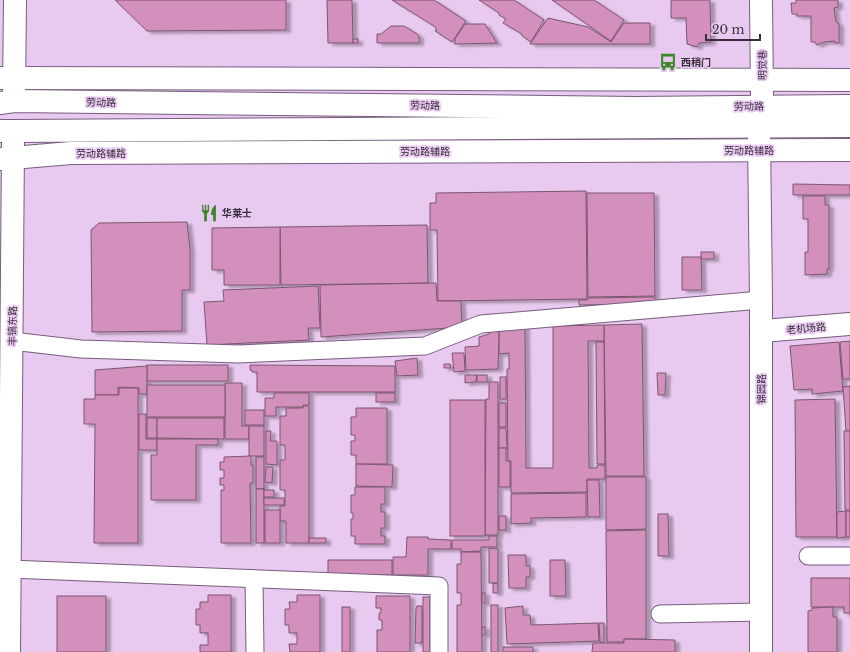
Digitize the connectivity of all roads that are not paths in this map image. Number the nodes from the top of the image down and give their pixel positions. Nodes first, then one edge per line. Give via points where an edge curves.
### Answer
1 (15, 0) edge
2 (761, 0) edge
3 (7, 78) edge
4 (762, 80) junction
5 (850, 80) edge
6 (7, 102) edge
7 (850, 106) edge
8 (760, 116) junction
9 (850, 126) edge
10 (7, 131) edge
11 (759, 150) junction
12 (850, 150) edge
13 (7, 159) edge
14 (761, 300) junction
15 (850, 324) edge
16 (761, 331) junction
17 (12, 341) junction
18 (808, 556) dead end
19 (850, 556) edge
20 (9, 569) junction
21 (254, 579) junction
22 (761, 612) junction
23 (660, 614) dead end
24 (9, 652) edge
25 (254, 652) edge
26 (439, 652) edge
27 (761, 652) edge

1 - 3 street, 丰镐东路
2 - 4 street, 明觉巷
3 - 4 street
3 - 6 street, 丰镐东路
4 - 5 street
4 - 8 street, 明觉巷
6 - 8 street, 劳动路 via 620,107
6 - 10 street, 丰镐东路
7 - 8 street, 劳动路
8 - 9 street, 劳动路
8 - 10 street, 劳动路
8 - 11 street, 锦园路
10 - 13 street, 丰镐东路
11 - 12 street, 劳动路辅路
11 - 13 street, 劳动路辅路 via 71,153
11 - 14 street, 锦园路
13 - 17 street, 丰镐东路
14 - 16 street, 锦园路
14 - 17 street via 481,324 425,346 238,354 81,349
15 - 16 street, 老机场路
16 - 22 street, 锦园路
17 - 20 street, 丰镐东路
18 - 19 street
20 - 21 street
20 - 24 street, 丰镐东路
21 - 25 street
21 - 26 street via 439,586
22 - 23 street
22 - 27 street, 锦园路

